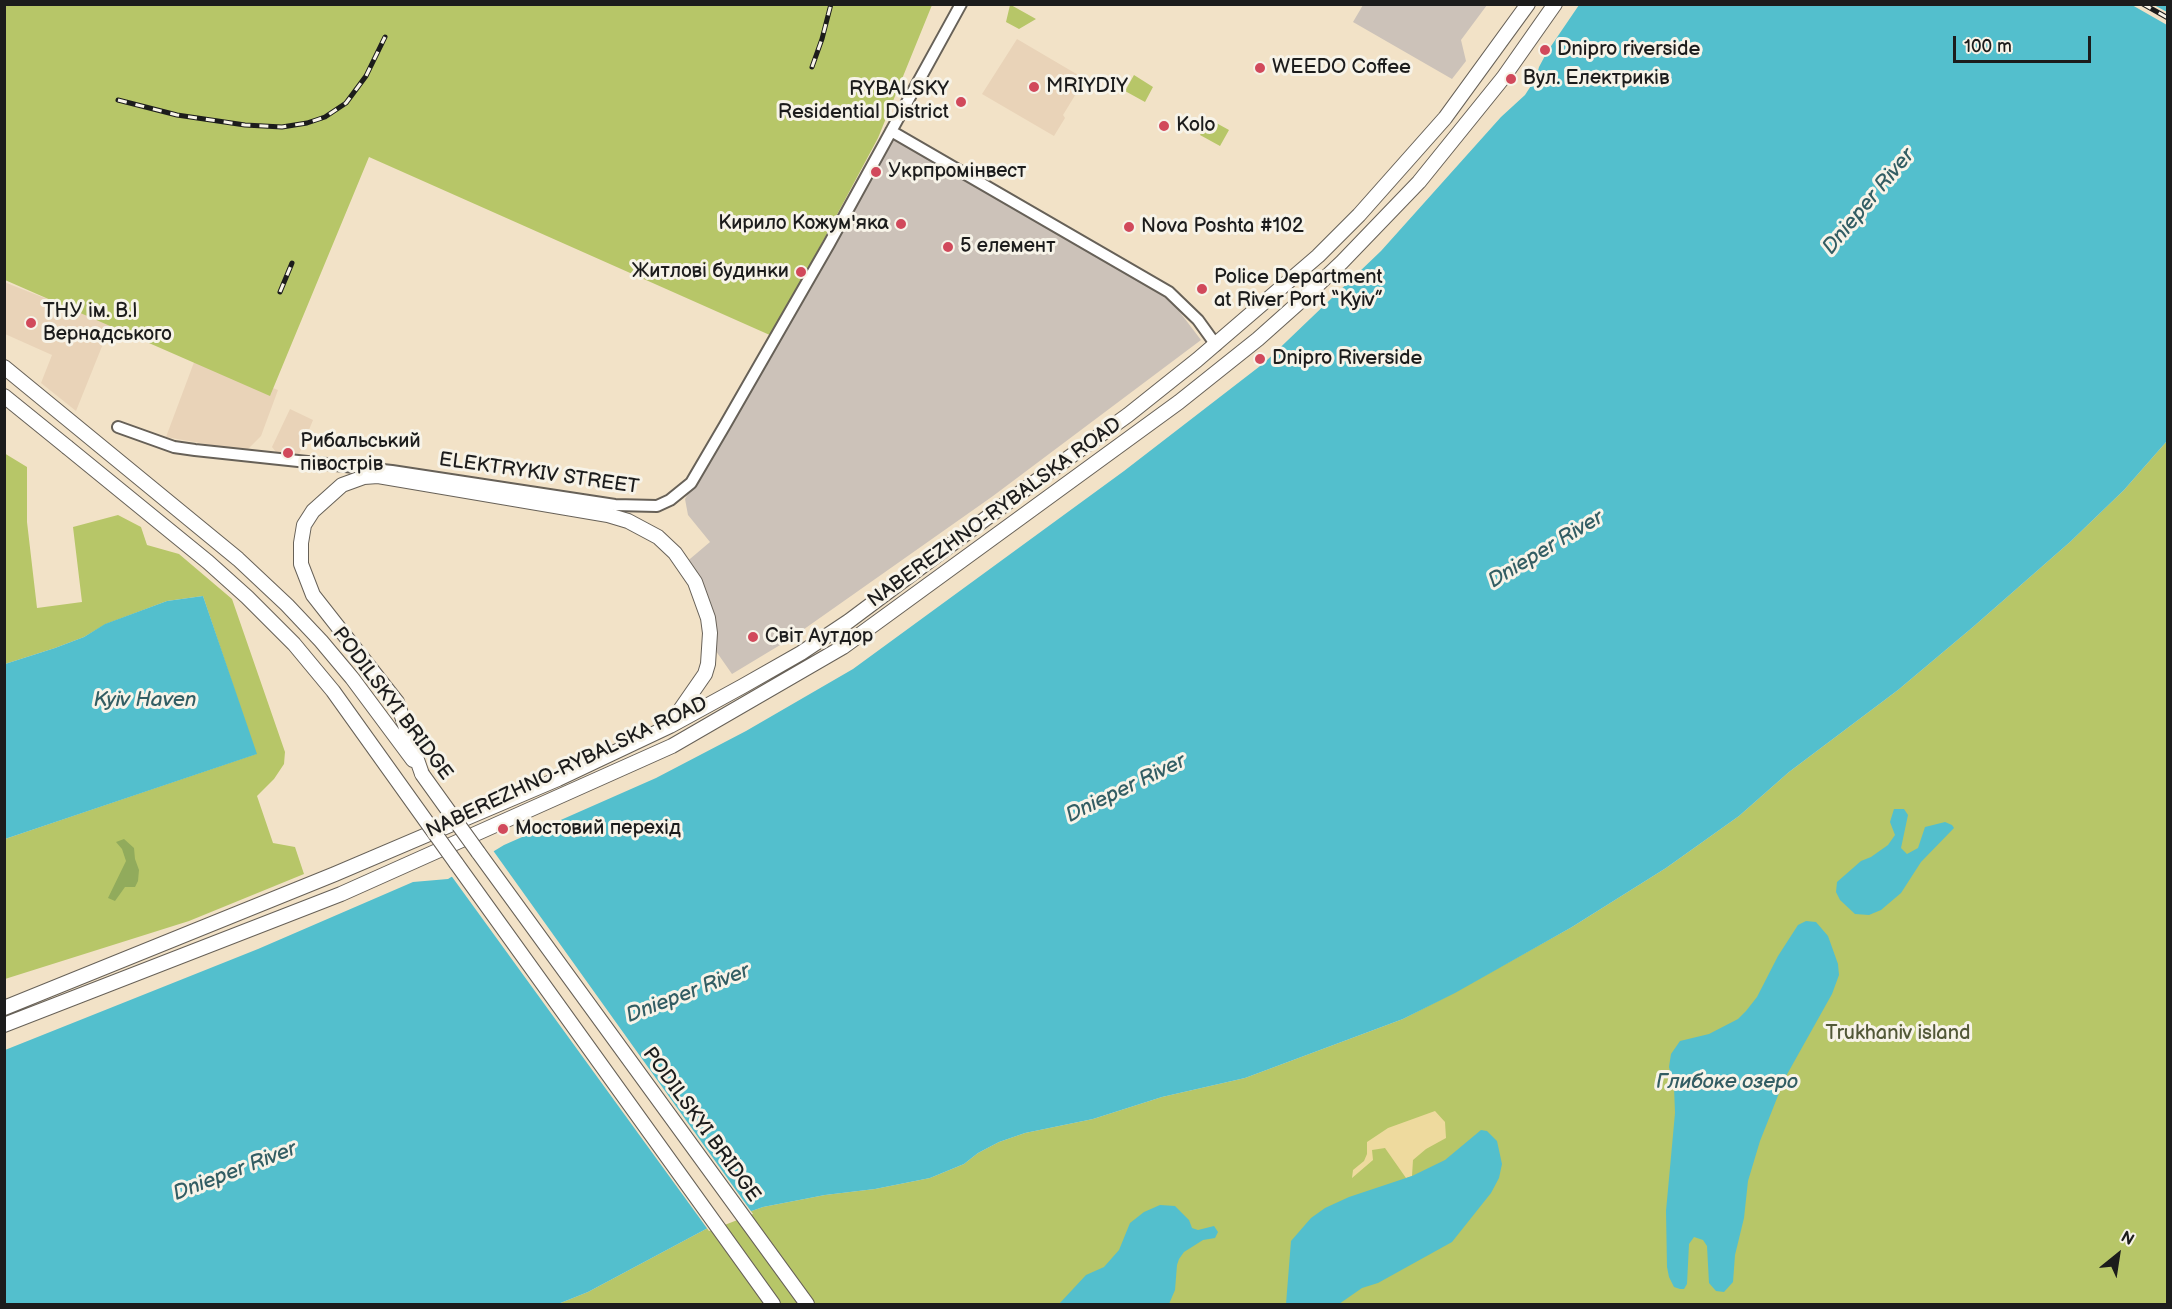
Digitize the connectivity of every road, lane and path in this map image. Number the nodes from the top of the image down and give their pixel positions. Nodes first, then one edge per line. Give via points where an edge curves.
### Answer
1 (961, 4) edge
2 (1528, 4) edge
3 (1555, 4) edge
4 (891, 131) junction
5 (1216, 345) junction
6 (4, 367) edge
7 (4, 396) edge
8 (4, 410) edge
9 (118, 427) dead end
10 (67, 447) junction
11 (670, 726) junction
12 (422, 774) junction
13 (4, 1008) edge
14 (4, 1025) edge
15 (773, 1305) edge
16 (807, 1305) edge

1 - 4 street, ELEKTRYKIV STREET
2 - 5 main road, NABEREZHNO-RYBALSKA ROAD via 1445,118 1359,216
3 - 14 main road, NABEREZHNO-RYBALSKA ROAD via 1496,87 1419,182 1304,298 1179,402 843,647 672,746 341,894
4 - 5 street via 1169,292 1198,320
4 - 9 street, ELEKTRYKIV STREET via 691,483 657,506 615,505 392,471 174,447
5 - 11 main road, NABEREZHNO-RYBALSKA ROAD via 1128,415 849,621 801,653
6 - 12 main road, PODILSKYI BRIDGE via 238,559 287,605 352,678
7 - 10 main road, PODILSKYI BRIDGE
8 - 10 main road, PODILSKYI BRIDGE
10 - 15 main road, PODILSKYI BRIDGE, bridge via 208,562 301,651
11 - 12 main road via 705,674 710,633 695,582 675,553 649,531 608,515 378,476 364,477 342,485 304,525 301,564 313,595 397,702
11 - 13 main road, NABEREZHNO-RYBALSKA ROAD via 558,779 335,874
12 - 16 main road, PODILSKYI BRIDGE, bridge

